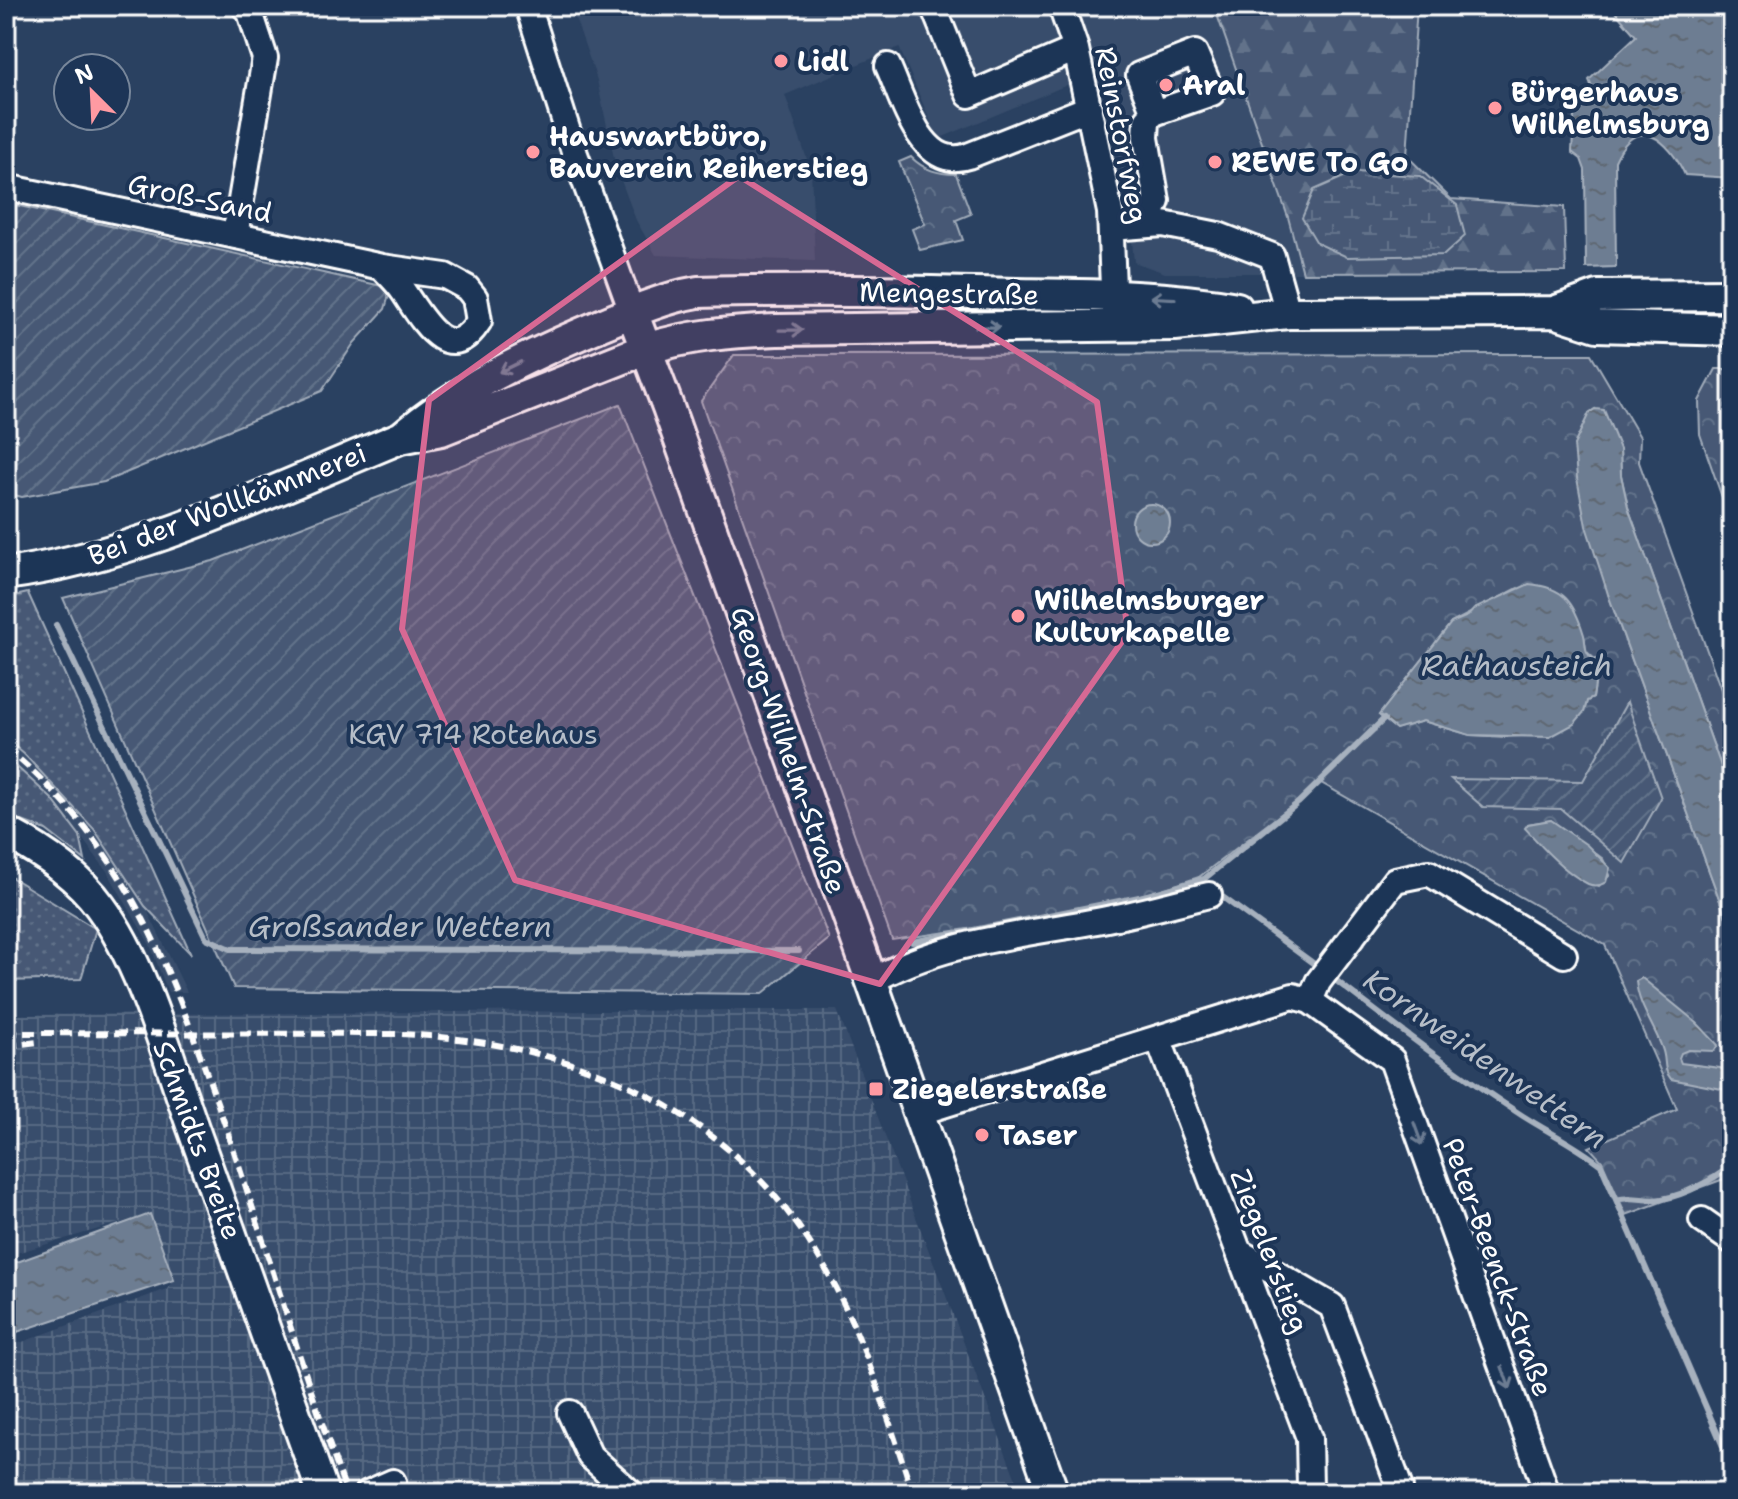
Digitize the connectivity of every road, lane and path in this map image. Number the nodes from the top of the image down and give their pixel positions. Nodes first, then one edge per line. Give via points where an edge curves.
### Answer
1 (244, 6) edge
2 (528, 6) edge
3 (933, 6) edge
4 (1061, 6) edge
5 (1076, 49) junction
6 (888, 66) dead end
7 (1089, 108) junction
8 (1154, 113) dead end
9 (6, 187) edge
10 (1147, 225) junction
11 (1111, 228) junction
12 (235, 236) junction
13 (382, 267) dead end
14 (1732, 295) edge
15 (1114, 311) junction
16 (632, 312) junction
17 (1554, 312) junction
18 (1278, 314) junction
19 (1732, 330) edge
20 (646, 349) junction
21 (400, 438) junction
22 (6, 574) edge
23 (6, 832) edge
24 (1209, 895) dead end
25 (1564, 955) dead end
26 (870, 982) junction
27 (1320, 983) junction
28 (1158, 1038) junction
29 (917, 1113) junction
30 (1702, 1220) dead end
31 (1732, 1241) edge
32 (1239, 1252) junction
33 (570, 1413) dead end
34 (393, 1482) dead end
35 (1310, 1487) dead end
36 (1400, 1488) dead end
37 (323, 1493) edge
38 (368, 1493) edge
39 (631, 1493) edge
40 (1053, 1493) edge
41 (1547, 1493) edge

1 - 12 street via 265,58
2 - 16 street, Georg-Wilhelm-Straße
3 - 5 street via 969,95
4 - 5 street, Reinstorfweg
5 - 7 street, Reinstorfweg
6 - 7 street via 925,144 947,158 968,156
7 - 11 street, Reinstorfweg
8 - 10 street via 1147,120 1146,138 1157,201
9 - 12 street, Groß-Sand
10 - 11 street
10 - 18 street via 1218,235 1272,256
11 - 15 street, Reinstorfweg
12 - 13 street, Groß-Sand
14 - 17 main road, Mengestraße via 1598,296
15 - 16 main road, Mengestraße via 920,291 698,292
15 - 18 main road, Mengestraße via 1188,299
20 -> 15 main road, Mengestraße via 713,333
16 - 20 main road, Georg-Wilhelm-Straße
16 -> 21 main road, Bei der Wollkämmerei via 492,376 433,410
17 - 18 main road, Mengestraße
17 - 19 main road, Mengestraße via 1597,326
20 - 21 main road, Bei der Wollkämmerei via 441,430
20 - 26 main road, Georg-Wilhelm-Straße
21 - 22 main road, Bei der Wollkämmerei via 140,543
23 - 37 main road, Schmidts Breite via 84,888 116,929 160,1034
24 - 26 street via 939,950
25 - 27 street via 1429,873 1395,880
26 - 29 main road, Georg-Wilhelm-Straße
27 - 28 street
27 -> 41 street, Peter-Beenck-Straße via 1392,1060
28 - 29 street
28 - 32 street, Ziegelerstieg
29 - 40 main road, Georg-Wilhelm-Straße
30 - 31 street
32 - 35 street, Ziegelerstieg via 1309,1438
32 - 36 street via 1332,1306
33 - 39 street via 590,1456
34 - 38 street

